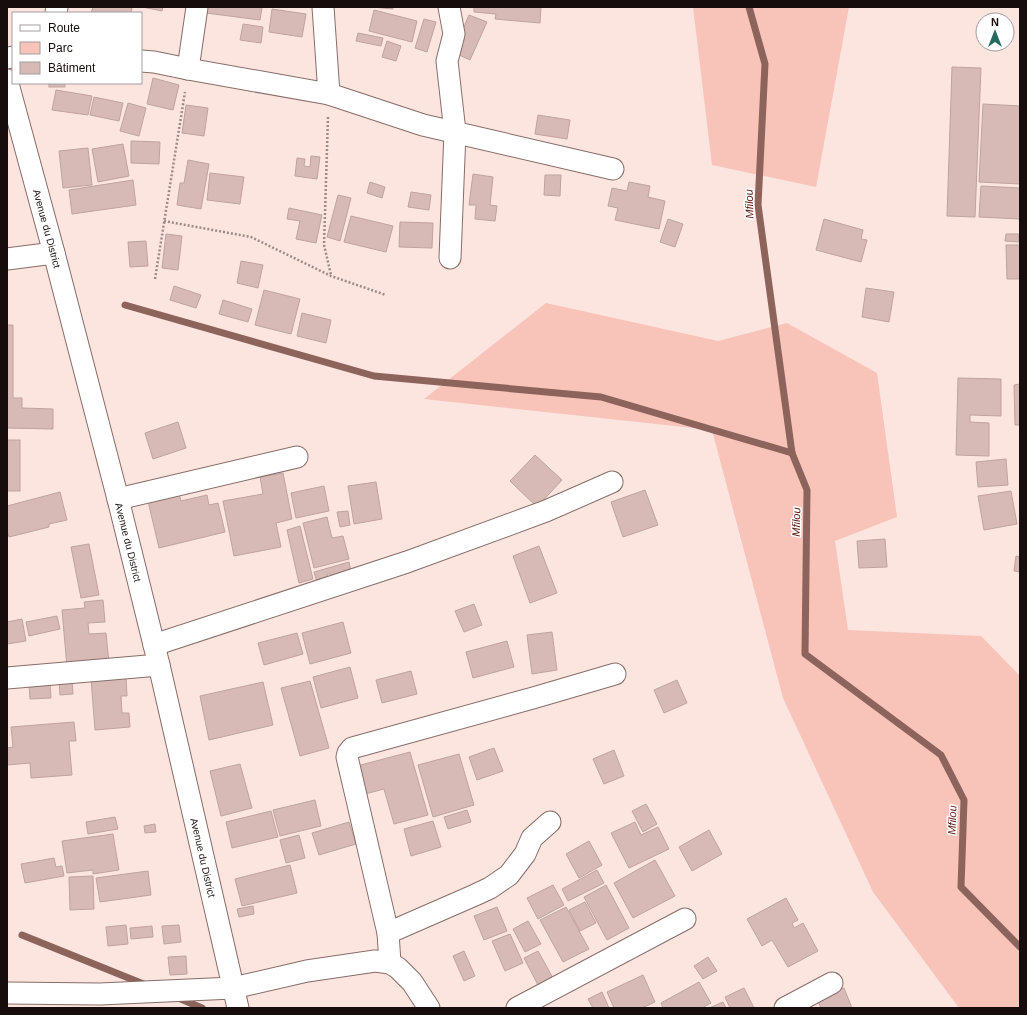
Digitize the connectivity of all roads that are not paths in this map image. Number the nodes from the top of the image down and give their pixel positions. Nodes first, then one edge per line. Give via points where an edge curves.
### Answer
1 (197, 7) edge
2 (323, 7) edge
3 (449, 7) edge
4 (142, 60) edge
5 (188, 70) junction
6 (8, 85) edge
7 (329, 94) junction
8 (455, 132) junction
9 (613, 169) dead end
10 (54, 253) junction
11 (450, 258) dead end
12 (7, 259) edge
13 (296, 457) dead end
14 (612, 482) dead end
15 (118, 499) junction
16 (154, 645) junction
17 (159, 665) junction
18 (615, 674) dead end
19 (7, 678) edge
20 (550, 822) dead end
21 (685, 919) dead end
22 (388, 933) junction
23 (390, 963) junction
24 (832, 983) dead end
25 (7, 993) edge
26 (236, 998) edge
27 (101, 1001) edge
28 (429, 1008) edge
29 (517, 1008) edge
30 (785, 1008) edge

1 - 5 street
2 - 7 street
3 - 8 street via 454,34 448,61
4 - 5 street
5 - 7 street
6 - 10 street, Avenue du District
7 - 8 street via 423,125
8 - 9 street
8 - 11 street
10 - 12 street
10 - 15 street, Avenue du District
13 - 15 street
14 - 16 street via 546,511 407,562
15 - 16 street, Avenue du District
16 - 17 street, Avenue du District
17 - 19 street
17 - 26 street, Avenue du District
18 - 22 street via 352,748 347,757
20 - 22 street via 532,838 509,876 490,888
21 - 29 street
22 - 23 street
23 - 26 street via 375,961 308,971
23 - 28 street via 412,982
24 - 30 street
25 - 27 street
26 - 27 street

